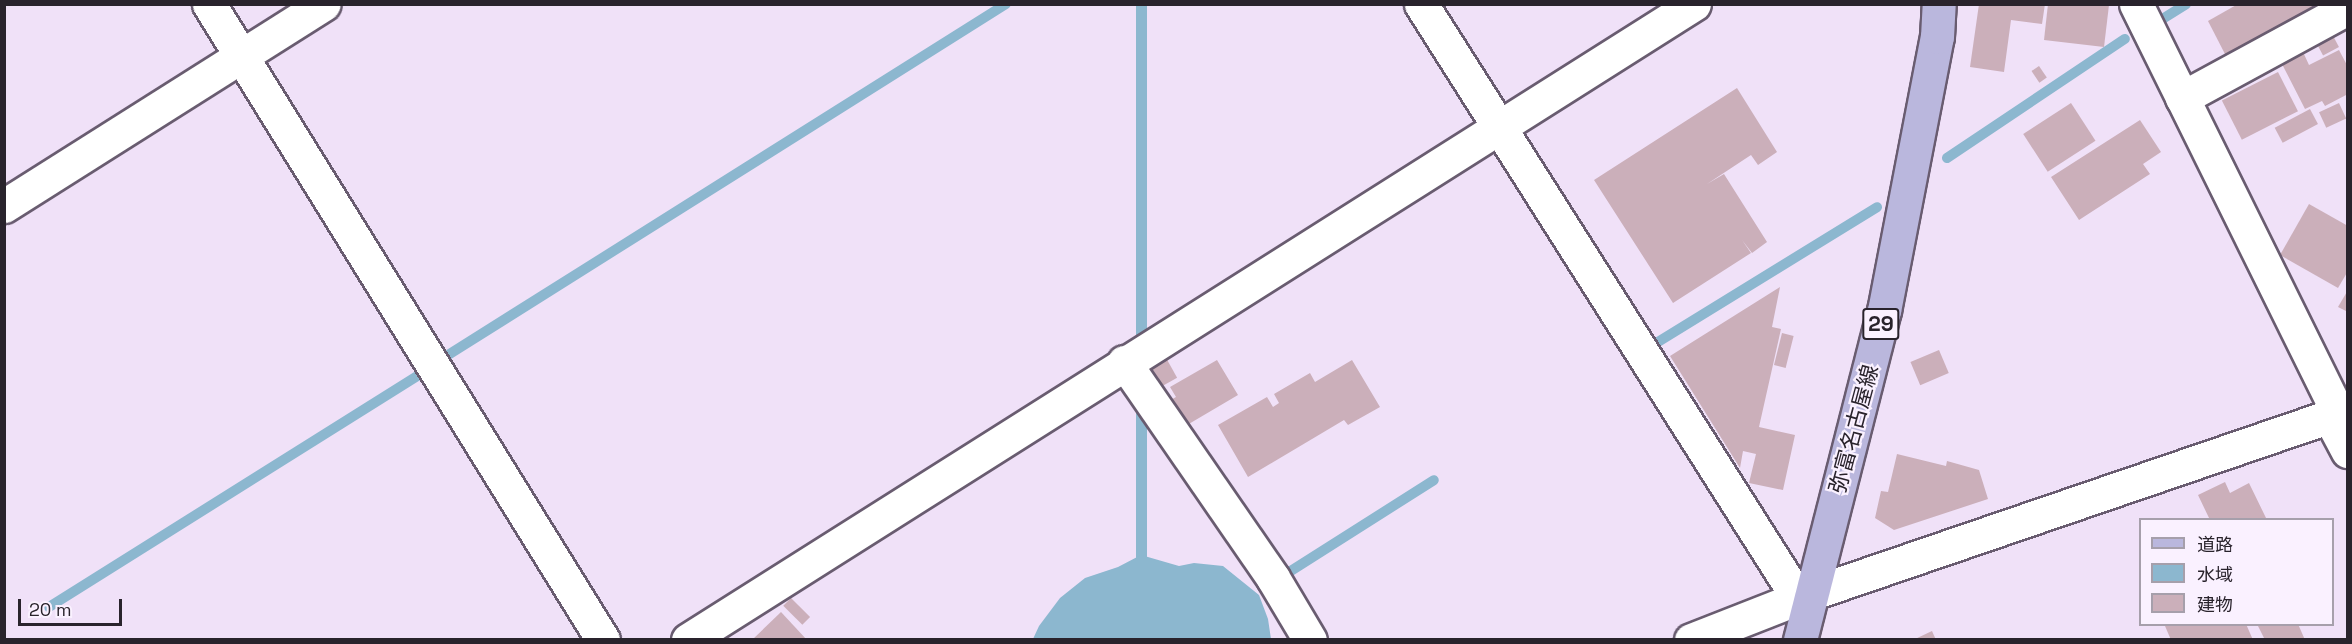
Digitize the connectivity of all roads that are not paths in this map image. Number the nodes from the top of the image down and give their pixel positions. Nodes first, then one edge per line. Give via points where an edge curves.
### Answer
1 (209, 4) edge
2 (324, 4) edge
3 (1421, 4) edge
4 (1694, 4) edge
5 (1939, 4) edge
6 (2136, 4) edge
7 (2348, 9) edge
8 (242, 57) junction
9 (2182, 98) junction
10 (1498, 127) junction
11 (4, 206) edge
12 (1124, 362) junction
13 (2338, 413) edge
14 (2348, 451) edge
15 (1805, 596) junction
16 (603, 639) edge
17 (688, 639) edge
18 (1310, 639) edge
19 (1691, 639) edge
20 (1800, 639) edge

1 - 8 street
2 - 8 street
3 - 10 street
4 - 10 street
5 - 15 main road, 弥富名古屋線 / 29 via 1884,311
6 - 9 street
7 - 9 street
8 - 11 street
8 - 16 street
9 - 13 street
10 - 12 street
10 - 15 street
12 - 17 street
12 - 18 street via 1273,578
13 - 14 street
13 - 15 street
15 - 19 street
15 - 20 main road, 弥富名古屋線 / 29

